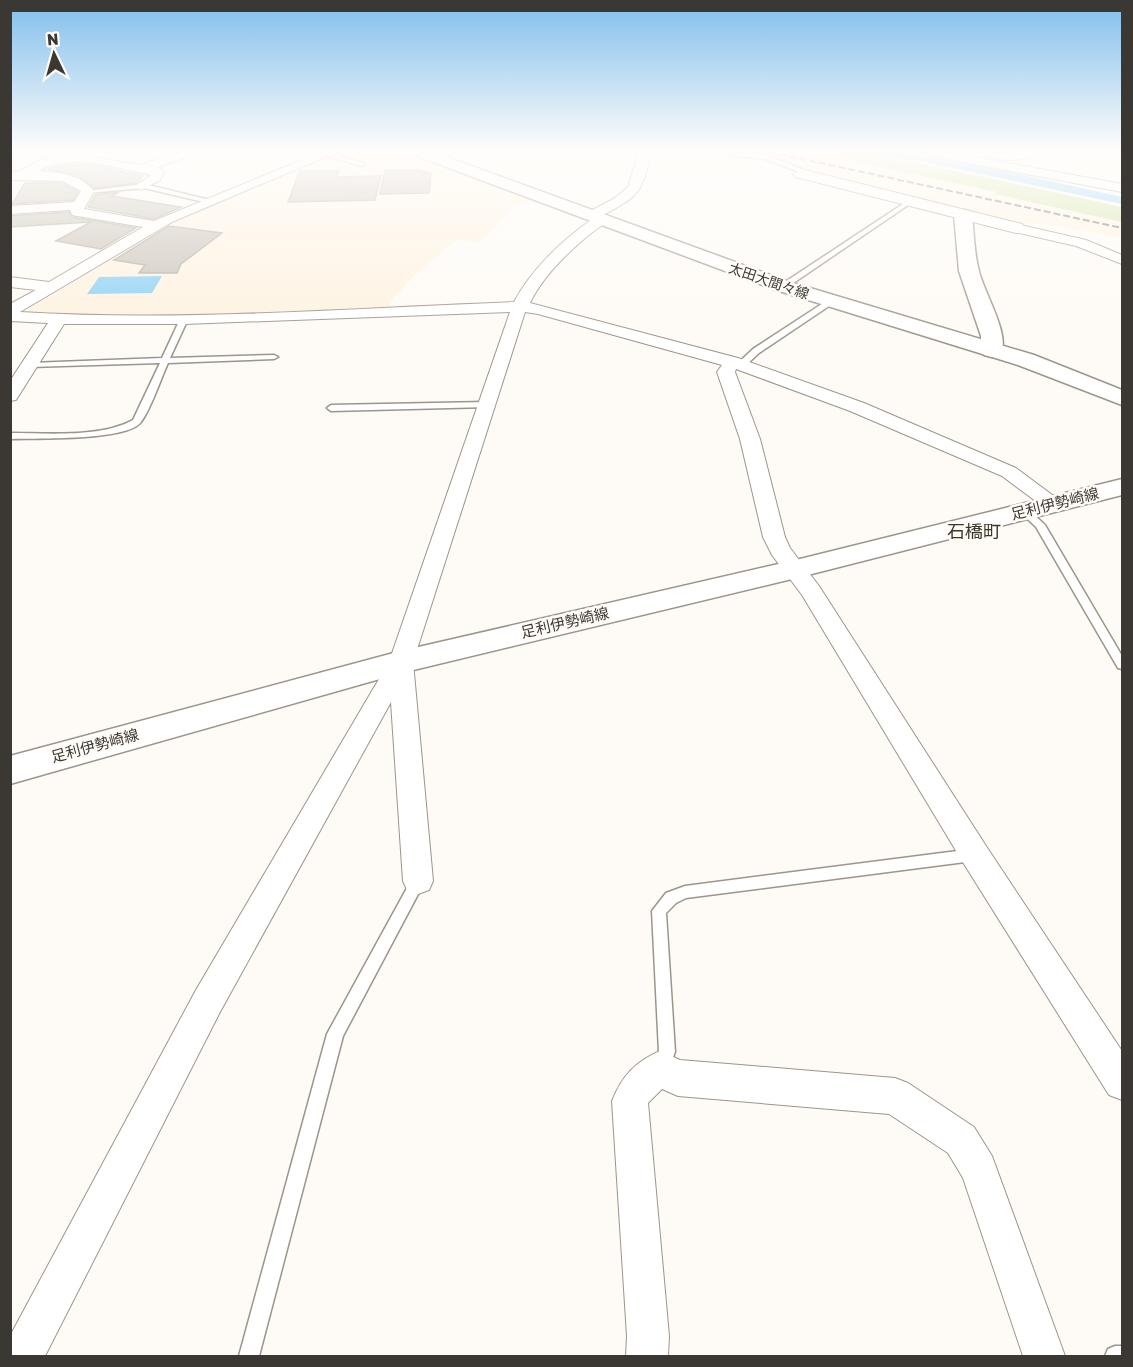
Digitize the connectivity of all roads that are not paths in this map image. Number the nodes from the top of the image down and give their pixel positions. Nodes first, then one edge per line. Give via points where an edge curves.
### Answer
1 (963, 215) edge
2 (94, 216) edge
3 (176, 216) edge
4 (591, 216) edge
5 (600, 216) edge
6 (888, 216) edge
7 (966, 216) edge
8 (597, 218) junction
9 (156, 225) junction
10 (1016, 228) joint
11 (1122, 260) edge
12 (10, 282) edge
13 (783, 286) junction
14 (54, 287) junction
15 (831, 302) junction
16 (520, 307) junction
17 (10, 311) edge
18 (10, 316) edge
19 (184, 319) junction
20 (59, 320) junction
21 (992, 350) junction
22 (274, 357) dead end
23 (165, 360) junction
24 (736, 363) junction
25 (30, 365) junction
26 (10, 396) edge
27 (1122, 398) edge
28 (486, 405) junction
29 (331, 408) dead end
30 (10, 436) edge
31 (1122, 487) edge
32 (1038, 508) junction
33 (796, 569) junction
34 (401, 662) junction
35 (1122, 665) edge
36 (10, 770) edge
37 (975, 855) junction
38 (418, 881) joint
39 (660, 1069) junction
40 (1119, 1072) edge
41 (23, 1356) edge
42 (249, 1356) edge
43 (647, 1356) edge
44 (1044, 1356) edge
45 (1115, 1356) edge
46 (1122, 1356) edge

1 - 21 main road via 969,271 992,336
2 - 9 street
3 - 9 street
4 - 8 main road, 太田大間々線
5 - 8 street
6 - 13 lane
7 - 10 street
8 - 13 main road, 太田大間々線
8 - 16 street via 531,286
9 - 14 street
10 - 11 street via 1081,243
12 - 14 street
13 - 15 main road, 太田大間々線
14 - 17 street
15 - 21 main road, 太田大間々線
15 - 24 lane
16 - 19 street
16 - 24 street via 559,313
16 - 28 street
18 - 20 street
19 - 20 street
19 - 23 lane
20 - 25 street
21 - 27 main road, 太田大間々線
22 - 23 lane
23 - 25 lane
23 - 30 lane via 132,426 114,431
24 - 32 street via 857,407 1009,472
24 - 33 street via 726,372 728,382 750,439 774,537
25 - 26 street
28 - 29 lane
28 - 34 street
31 - 32 main road, 足利伊勢崎線
32 - 33 main road, 足利伊勢崎線
32 - 35 lane via 1040,525
33 - 34 main road, 足利伊勢崎線
33 - 37 street
34 - 36 main road, 足利伊勢崎線
34 - 38 street
34 - 41 street via 208,1001
37 - 39 lane via 685,892 670,898 659,912 667,1052
37 - 40 street
38 - 42 lane via 334,1034
39 - 43 street via 635,1089 630,1101
39 - 44 street via 678,1078 895,1096 961,1140 979,1169
45 - 46 lane

